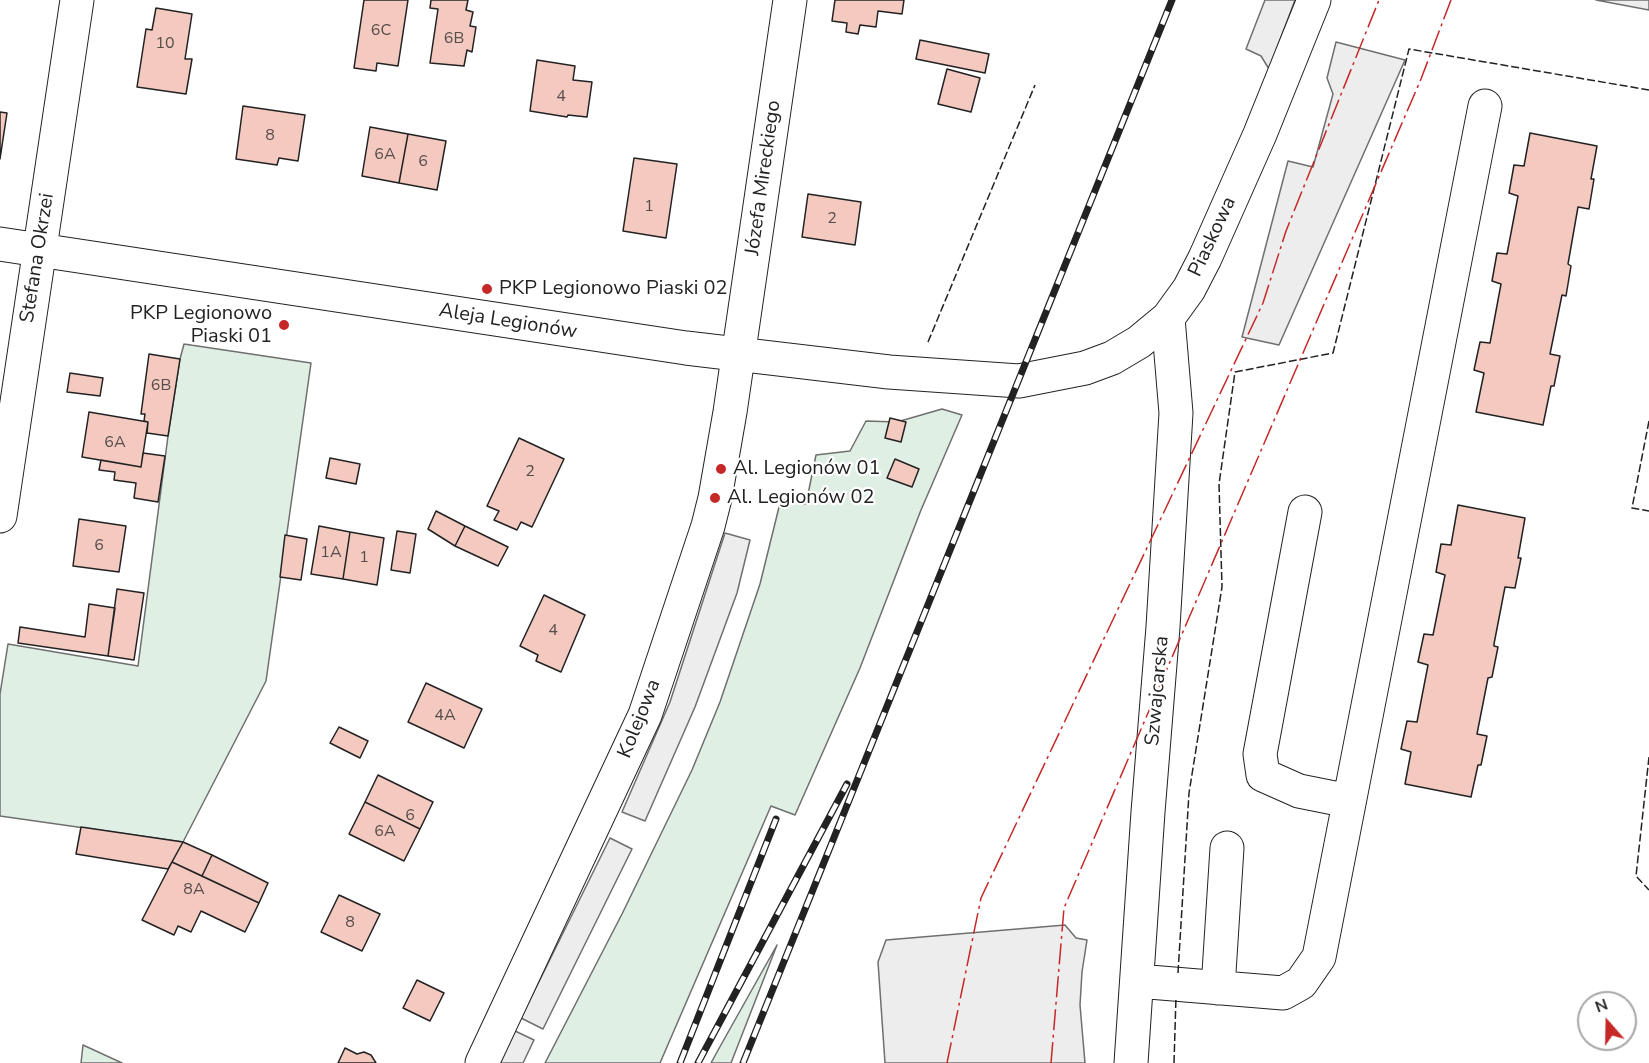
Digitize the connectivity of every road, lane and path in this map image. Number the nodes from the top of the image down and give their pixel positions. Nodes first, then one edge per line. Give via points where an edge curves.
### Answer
1 (77, 0) edge
2 (790, 0) edge
3 (1314, 0) edge
4 (1485, 106) dead end
5 (0, 244) edge
6 (39, 250) junction
7 (1168, 318) junction
8 (739, 355) junction
9 (1019, 381) joint
10 (1305, 512) dead end
11 (0, 516) edge
12 (1349, 801) junction
13 (1227, 848) dead end
14 (1137, 981) junction
15 (1218, 988) junction
16 (482, 1063) edge
17 (1131, 1063) edge

1 - 6 street, Stefana Okrzei
2 - 8 street, Józefa Mireckiego
3 - 7 street, Piaskowa via 1205,258
4 - 12 street
5 - 6 street, Aleja Legionów
6 - 8 street, Aleja Legionów
6 - 11 street, Stefana Okrzei
7 - 9 street, Piaskowa via 1112,358 1085,368
7 - 14 street, Szwajcarska via 1176,414
8 - 9 street, Aleja Legionów via 889,372
8 - 16 street, Kolejowa via 708,526 645,715
10 - 12 street via 1260,754 1263,776 1299,791
12 - 15 street via 1319,957 1302,983 1283,993
13 - 15 street
14 - 15 street
14 - 17 street, Szwajcarska

